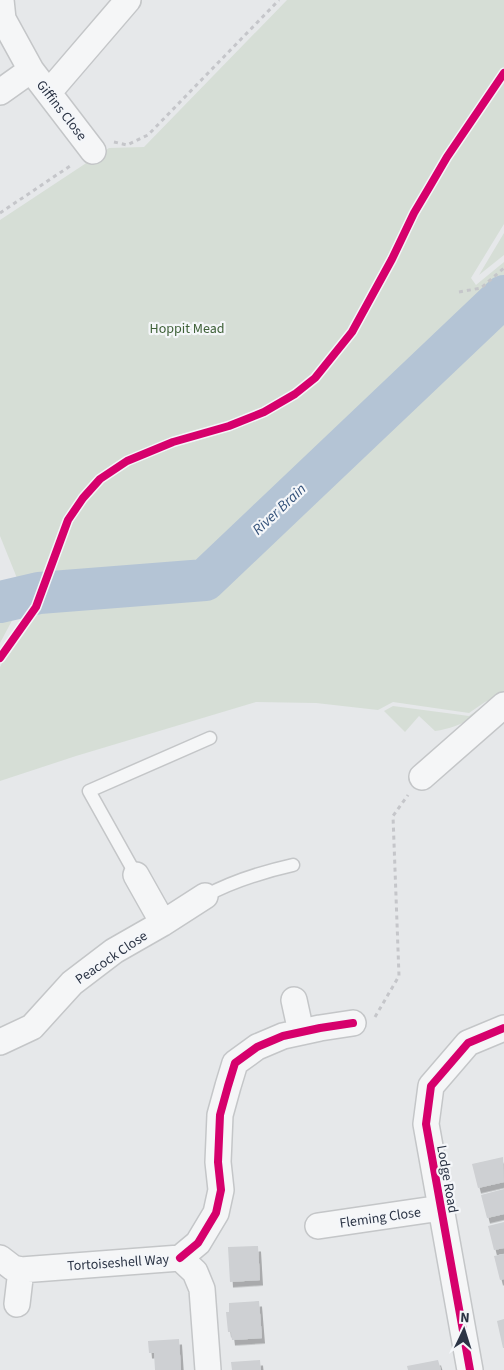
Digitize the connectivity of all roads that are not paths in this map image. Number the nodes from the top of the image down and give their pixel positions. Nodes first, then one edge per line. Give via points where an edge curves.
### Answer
1 (1, 0) edge
2 (128, 0) edge
3 (31, 70) junction
4 (0, 92) edge
5 (49, 92) junction
6 (93, 151) road end
7 (504, 705) edge
8 (210, 738) dead end
9 (422, 777) road end
10 (293, 865) dead end
11 (136, 876) joint
12 (205, 896) joint
13 (163, 923) junction
14 (294, 1000) dead end
15 (353, 1023) road end
16 (504, 1028) edge
17 (301, 1032) junction
18 (0, 1042) edge
19 (441, 1208) junction
20 (318, 1226) dead end
21 (180, 1258) junction
22 (10, 1264) edge
23 (17, 1304) dead end
24 (208, 1370) edge
25 (470, 1370) edge

1 - 3 street, Giffins Close via 2,19
2 - 5 street
3 - 4 street, Giffins Close
3 - 5 street, Giffins Close
5 - 6 street, Giffins Close
7 - 9 street via 438,750
8 - 11 lane via 89,791
10 - 12 lane via 240,880
11 - 13 street
12 - 13 street, Peacock Close
13 - 18 street, Peacock Close via 114,951 72,983 32,1027
14 - 17 street
15 - 17 street
16 - 19 street, Lodge Road via 468,1043 431,1086 426,1124
17 - 21 street via 257,1047 235,1063 220,1115 218,1162 221,1190 216,1213 198,1243
19 - 20 street, Fleming Close
19 - 25 street, Lodge Road
21 - 22 street, Tortoiseshell Way
21 - 24 street, Tortoiseshell Way via 194,1272 202,1288
22 - 23 street

